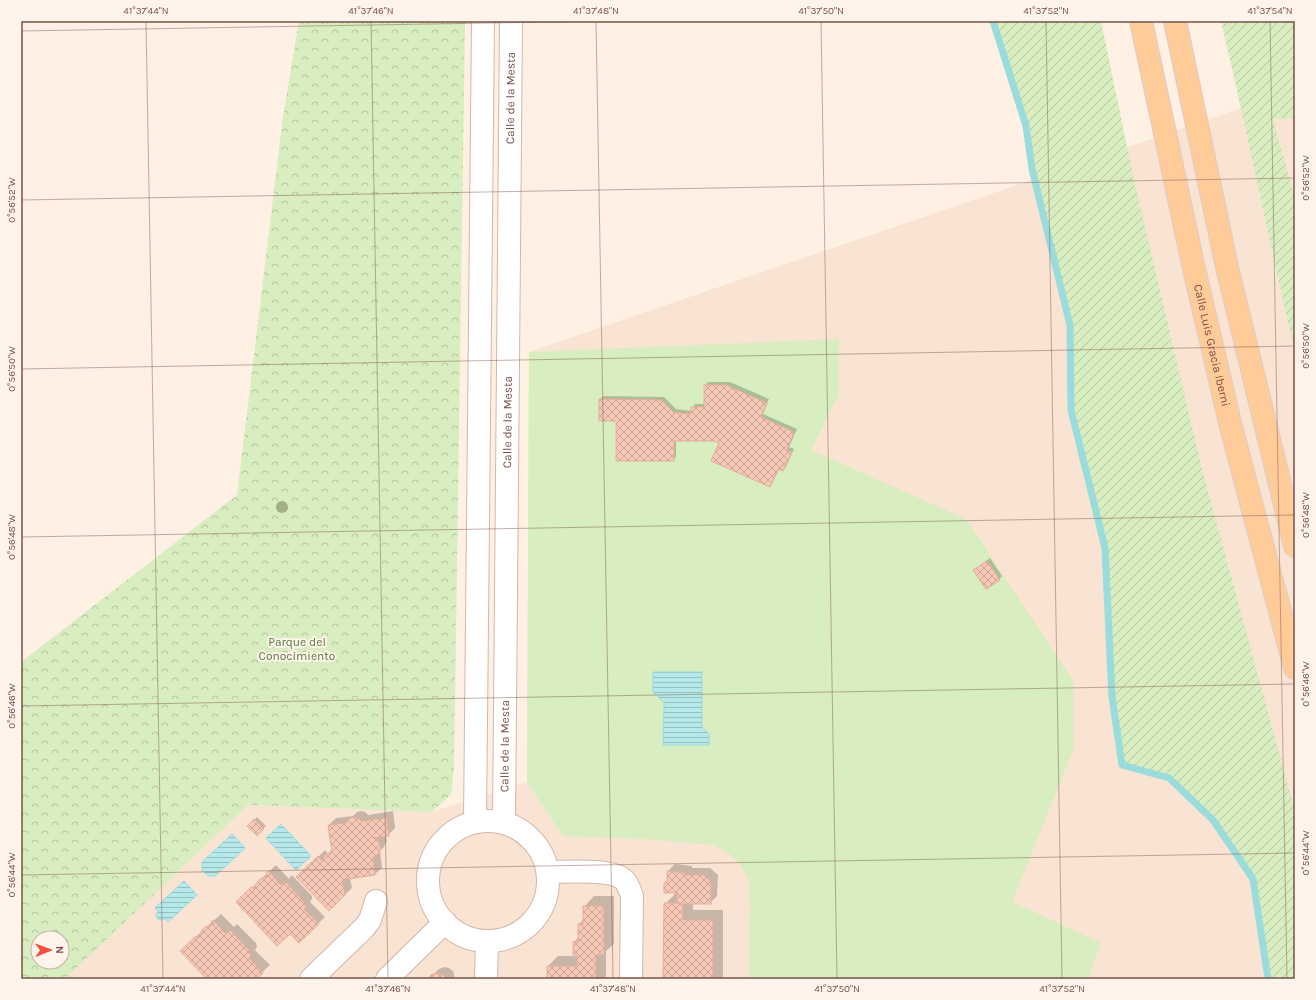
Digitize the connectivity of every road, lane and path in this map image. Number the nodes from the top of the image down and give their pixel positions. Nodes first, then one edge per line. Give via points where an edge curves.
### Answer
1 (483, 21) edge
2 (511, 21) edge
3 (1141, 21) edge
4 (1175, 21) edge
5 (1295, 546) edge
6 (1295, 668) edge
7 (475, 822) junction
8 (504, 823) junction
9 (548, 872) junction
10 (376, 901) dead end
11 (445, 922) junction
12 (487, 942) junction
13 (311, 979) edge
14 (387, 979) edge
15 (486, 979) edge
16 (630, 979) edge

1 - 7 street
2 - 8 street, Calle de la Mesta
3 - 6 main road, Calle Luis Gracia Iberni via 1229,420
4 - 5 main road via 1228,267
7 - 8 street
7 - 11 street via 463,826 440,844 429,868 428,894
8 - 9 street via 516,828 531,840 542,856
9 - 12 street via 546,897 533,921 517,934
9 - 16 street via 607,873 623,879 632,896
10 - 13 street via 370,920 364,928
11 - 12 street via 464,937
11 - 14 street
12 - 15 street

